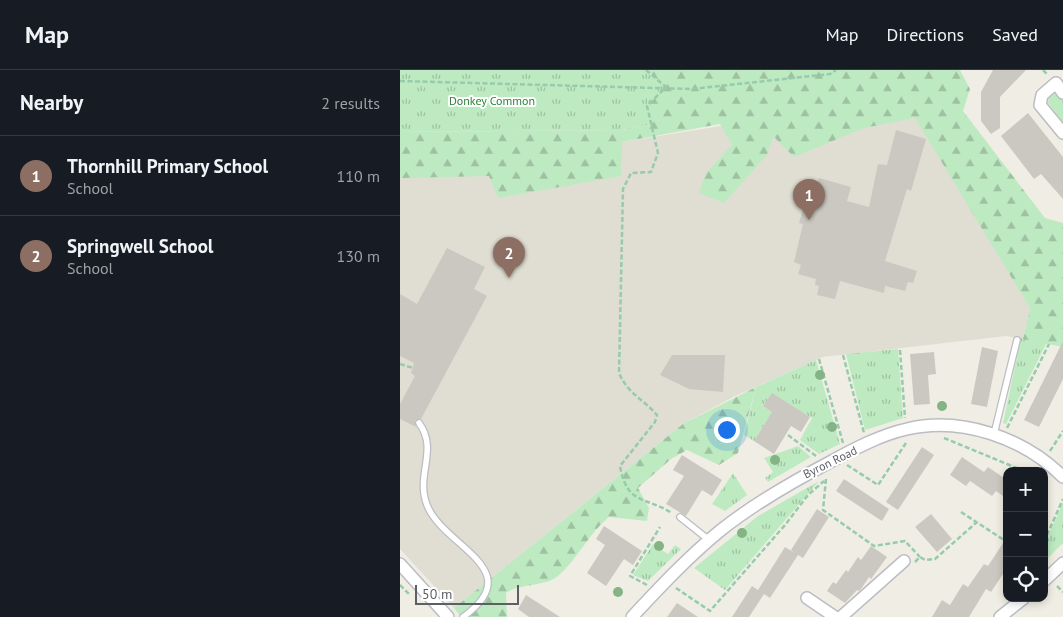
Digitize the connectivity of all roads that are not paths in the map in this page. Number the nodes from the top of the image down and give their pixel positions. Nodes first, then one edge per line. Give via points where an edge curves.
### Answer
1 (1063, 93) edge
2 (1063, 133) edge
3 (1017, 340) dead end
4 (419, 424) dead end
5 (998, 436) junction
6 (1063, 477) edge
7 (680, 517) road end
8 (709, 540) junction
9 (904, 561) road end
10 (1063, 563) edge
11 (400, 564) edge
12 (1048, 577) edge
13 (807, 598) dead end
14 (1019, 602) edge
15 (441, 615) edge
16 (463, 617) edge
17 (632, 617) edge
18 (834, 617) edge
19 (841, 617) edge
20 (1000, 617) edge

1 - 2 street via 1056,83 1042,95 1040,105
3 - 5 lane
4 - 16 lane via 428,441 423,471 427,504 487,570 489,584 485,596
5 - 6 street, Byron Road via 1025,448
5 - 8 street, Byron Road via 954,426 911,428 867,444 775,491
7 - 8 lane
8 - 17 street, Byron Road
9 - 19 street
10 - 12 street
11 - 15 street
13 - 18 street
14 - 20 street

